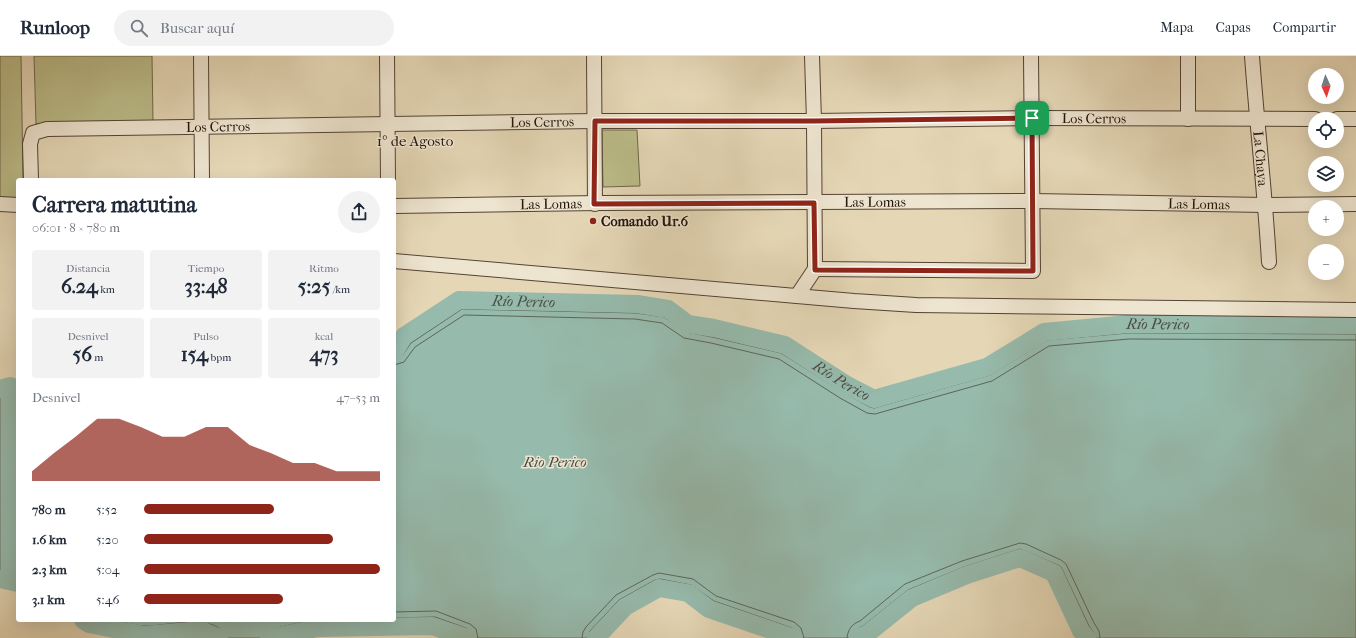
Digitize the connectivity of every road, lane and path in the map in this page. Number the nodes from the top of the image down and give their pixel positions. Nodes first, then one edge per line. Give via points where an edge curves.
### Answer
1 (201, 56) edge
2 (387, 56) edge
3 (594, 56) edge
4 (812, 56) edge
5 (1031, 56) edge
6 (1188, 56) edge
7 (1252, 56) edge
8 (1032, 118) junction
9 (1188, 119) junction
10 (1308, 119) edge
11 (1344, 119) edge
12 (1356, 119) edge
13 (1256, 120) junction
14 (595, 121) junction
15 (814, 121) junction
16 (388, 124) junction
17 (202, 128) junction
18 (31, 178) edge
19 (202, 178) edge
20 (388, 178) edge
21 (1033, 201) junction
22 (814, 203) junction
23 (0, 204) edge
24 (594, 204) junction
25 (1356, 204) edge
26 (16, 205) edge
27 (1266, 205) junction
28 (396, 206) edge
29 (396, 261) edge
30 (1269, 262) dead end
31 (815, 270) junction
32 (797, 296) junction
33 (1356, 310) edge

1 - 17 street
2 - 16 street
3 - 14 street
4 - 15 street
5 - 8 street
6 - 9 street
7 - 13 street, La Chaya
8 - 9 street, Los Cerros
8 - 15 street, Los Cerros
8 - 21 street
9 - 13 street, Los Cerros
10 - 13 street, Los Cerros
11 - 12 street
13 - 27 street, La Chaya
14 - 15 street, Los Cerros
14 - 16 street, Los Cerros
14 - 24 street
15 - 22 street
16 - 17 street, Los Cerros
16 - 20 street
17 - 18 street, Los Cerros via 47,129 33,133 30,144
17 - 19 street
21 - 22 street, Las Lomas
21 - 27 street, Las Lomas
21 - 31 street via 1033,271
22 - 24 street, Las Lomas
22 - 31 street
23 - 26 street
24 - 28 street, Las Lomas
25 - 27 street, Las Lomas
27 - 30 street, La Chaya
29 - 32 street
31 - 32 street
32 - 33 street via 916,305

